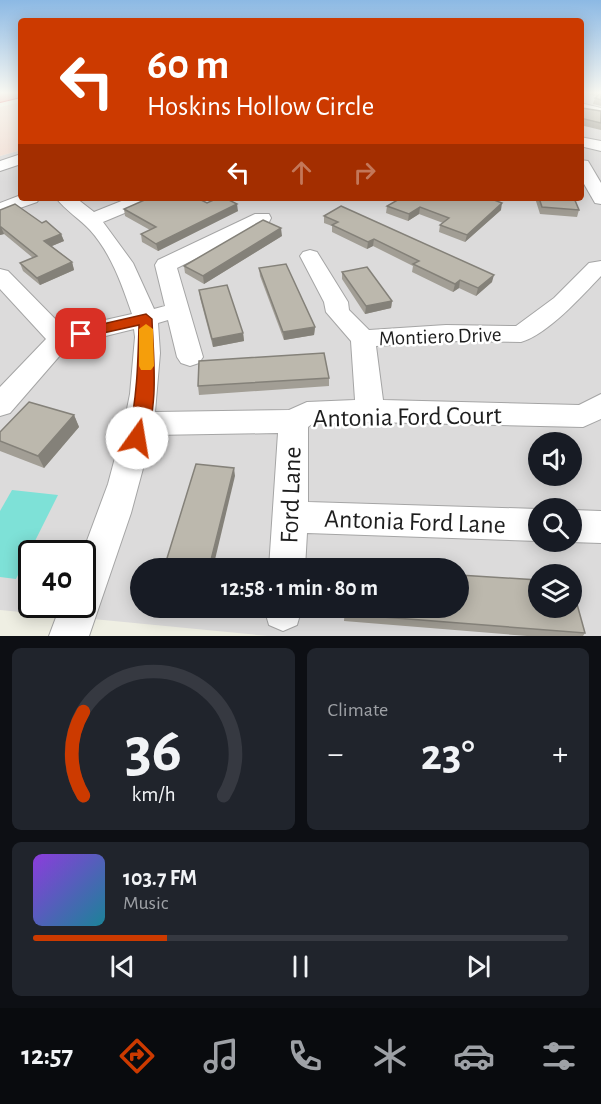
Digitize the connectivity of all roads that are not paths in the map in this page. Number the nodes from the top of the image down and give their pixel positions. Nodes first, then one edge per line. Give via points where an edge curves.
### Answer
1 (584, 142) edge
2 (601, 146) edge
3 (584, 168) edge
4 (601, 199) edge
5 (22, 201) edge
6 (69, 201) edge
7 (138, 201) edge
8 (0, 208) edge
9 (262, 218) edge
10 (93, 219) junction
11 (310, 256) dead end
12 (601, 267) edge
13 (0, 276) edge
14 (179, 310) junction
15 (146, 319) junction
16 (60, 339) junction
17 (363, 339) junction
18 (190, 357) dead end
19 (0, 405) edge
20 (601, 405) edge
21 (370, 411) junction
22 (293, 421) junction
23 (139, 424) junction
24 (291, 517) junction
25 (528, 525) edge
26 (582, 526) edge
27 (601, 527) edge
28 (287, 558) edge
29 (96, 565) edge
30 (76, 618) edge
31 (69, 636) edge

1 - 2 street
3 - 4 street
5 - 8 street
6 - 10 street
7 - 10 street
9 - 14 street via 166,265
10 - 15 street via 121,257
11 - 17 street via 338,312
12 - 17 street, Montiero Drive via 521,334 446,333
13 - 16 street
14 - 15 street
14 - 18 street
15 - 16 street
15 - 23 street via 146,382
16 - 19 street
17 - 21 street
20 - 21 street, Antonia Ford Court via 583,416
21 - 22 street, Antonia Ford Court via 307,413
22 - 23 street, Antonia Ford Court
22 - 24 street, Ford Lane
23 - 29 street via 135,451
24 - 25 street, Antonia Ford Lane
24 - 28 street, Ford Lane
26 - 27 street
30 - 31 street

